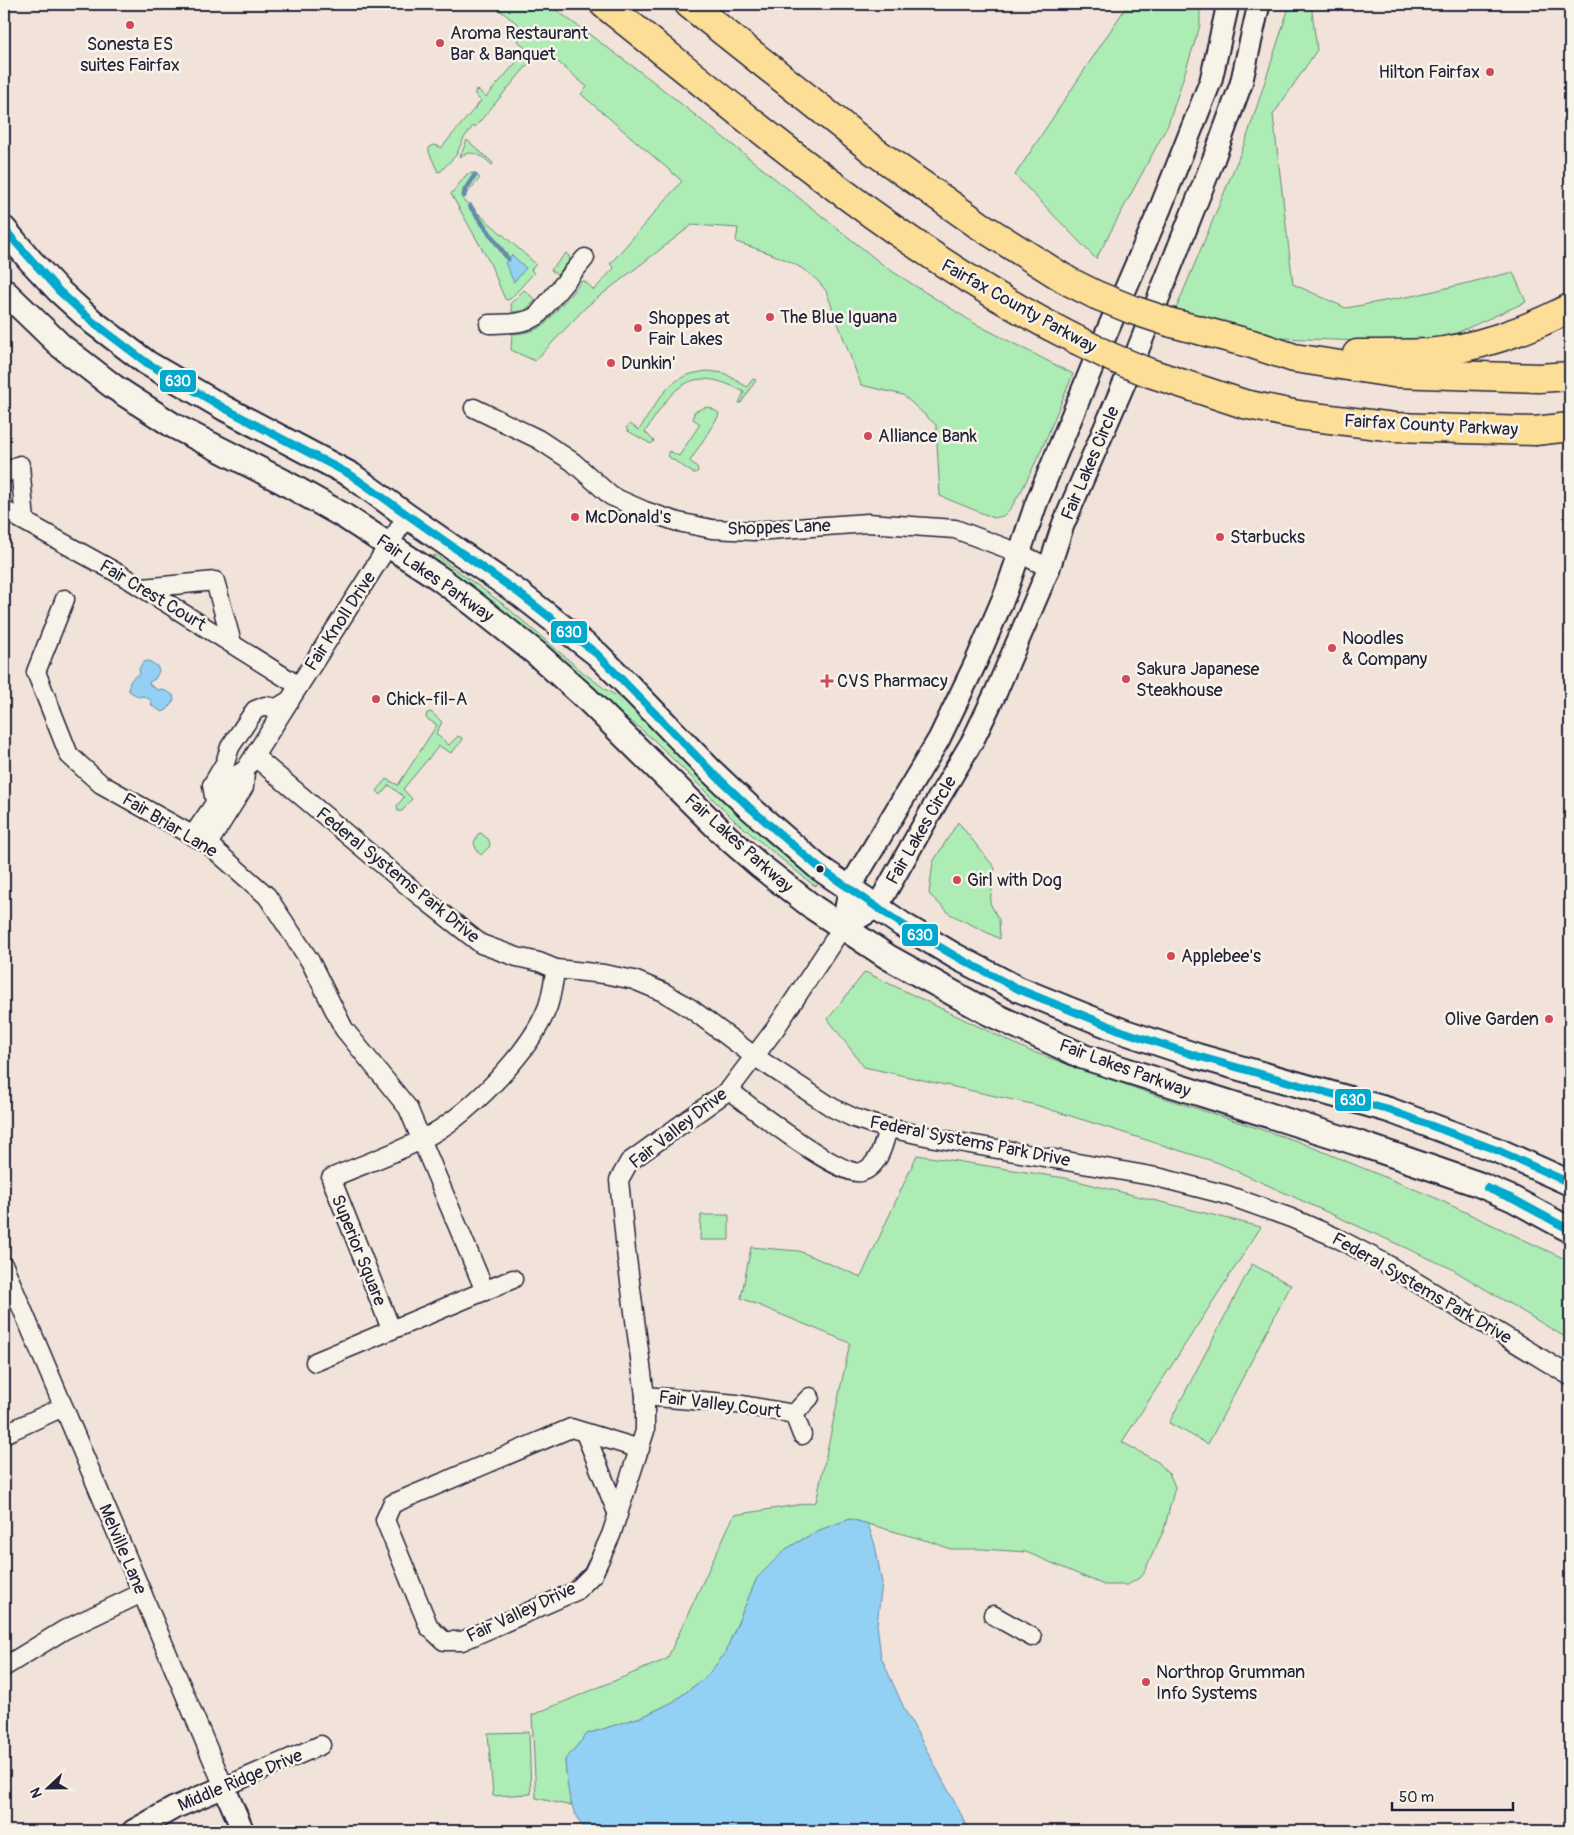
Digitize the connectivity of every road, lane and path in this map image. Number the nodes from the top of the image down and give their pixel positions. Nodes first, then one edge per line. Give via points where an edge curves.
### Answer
1 (582, 4) edge
2 (604, 4) edge
3 (689, 4) edge
4 (1228, 4) edge
5 (1259, 4) edge
6 (778, 142) junction
7 (4, 229) edge
8 (586, 258) dead end
9 (4, 291) edge
10 (1570, 308) edge
11 (489, 324) dead end
12 (1252, 344) junction
13 (1570, 376) edge
14 (474, 408) dead end
15 (1570, 426) edge
16 (1535, 431) junction
17 (1570, 433) edge
18 (4, 474) edge
19 (4, 510) edge
20 (407, 516) junction
21 (25, 521) junction
22 (388, 545) junction
23 (1019, 553) junction
24 (1049, 568) junction
25 (143, 588) junction
26 (65, 600) dead end
27 (232, 643) junction
28 (294, 693) junction
29 (249, 763) junction
30 (223, 804) junction
31 (200, 839) junction
32 (850, 887) junction
33 (877, 907) junction
34 (842, 928) junction
35 (556, 969) junction
36 (754, 1056) junction
37 (729, 1090) junction
38 (888, 1128) junction
39 (421, 1140) junction
40 (1570, 1183) edge
41 (1570, 1230) edge
42 (4, 1266) edge
43 (513, 1279) dead end
44 (485, 1291) junction
45 (391, 1329) junction
46 (316, 1362) dead end
47 (1570, 1376) edge
48 (646, 1396) junction
49 (810, 1397) dead end
50 (63, 1407) junction
51 (794, 1414) junction
52 (586, 1433) junction
53 (4, 1434) edge
54 (802, 1435) dead end
55 (640, 1449) junction
56 (618, 1515) junction
57 (142, 1594) junction
58 (992, 1615) dead end
59 (1032, 1637) dead end
60 (4, 1667) edge
61 (321, 1745) dead end
62 (224, 1787) junction
63 (133, 1831) edge
64 (243, 1831) edge

1 - 6 highway
2 - 6 highway, Fairfax County Parkway
3 - 12 highway, bridge via 874,151 1068,281 1172,324
4 - 23 street, Fair Lakes Circle via 1211,80 1036,504
5 - 24 street, Fair Lakes Circle via 1241,84 1129,372 1063,525
6 - 16 highway, Fairfax County Parkway, bridge via 938,260 1039,321 1150,373 1244,404 1298,415 1394,427
7 - 20 main road, Fair Lakes Parkway via 59,291 147,363 351,475
8 - 11 street via 536,316 521,323
9 - 22 main road, Fair Lakes Parkway via 61,346 114,388 174,426 344,516
10 - 12 highway via 1495,339 1428,352 1351,354
12 - 13 highway via 1294,358 1393,372 1539,378
14 - 23 street, Shoppes Lane via 538,439 574,462 611,496 645,512 678,522 712,529 754,531 868,523 910,524 955,529
15 - 16 highway, Fairfax County Parkway
16 - 17 highway
18 - 21 street via 20,465
19 - 21 street, Fair Crest Court
20 - 22 street, Fair Knoll Drive
20 - 32 main road, Fair Lakes Parkway via 520,594 597,654 749,807 818,867
21 - 25 street, Fair Crest Court
22 - 28 street, Fair Knoll Drive
22 - 34 main road, Fair Lakes Parkway via 455,589 536,654 588,699 728,838
23 - 24 street, Shoppes Lane
23 - 32 street, Fair Lakes Circle via 980,654 946,726
24 - 33 street, Fair Lakes Circle via 973,740
25 - 27 street, Fair Crest Court
25 - 27 street via 215,581
26 - 31 street, Fair Briar Lane via 36,672 69,755 101,784
27 - 28 street, Fair Crest Court
28 - 29 street, Fair Knoll Drive
28 - 30 street via 276,708 265,706 255,710 230,747 212,785
29 - 30 street, Fair Knoll Drive via 233,777
29 - 35 street, Federal Systems Park Drive via 481,944
30 - 31 street, Fair Knoll Drive
31 - 39 street, Fair Briar Lane via 267,896 310,961 344,1029 408,1108
32 - 33 main road, Fair Lakes Parkway
32 - 34 street, Fair Lakes Circle
33 - 34 street, Fair Lakes Circle
33 - 40 main road, Fair Lakes Parkway via 955,956 1018,989 1122,1031 1197,1056 1389,1110 1499,1151
34 - 36 street, Fair Valley Drive
34 - 41 main road, Fair Lakes Parkway via 934,984 1084,1056 1478,1184
35 - 36 street, Federal Systems Park Drive via 634,980 663,992
35 - 39 street, Superior Square via 548,1006 518,1054 480,1097
36 - 37 street, Fair Valley Drive
36 - 38 street, Federal Systems Park Drive via 834,1108
37 - 38 street via 799,1142 851,1172 862,1172 873,1164 882,1150
37 - 48 street, Fair Valley Drive via 630,1162 619,1180
38 - 47 street, Federal Systems Park Drive via 1157,1176 1227,1195 1291,1218 1383,1262
39 - 44 street
39 - 45 street, Superior Square via 331,1178
42 - 50 street, Melville Lane
43 - 44 street
44 - 45 street
45 - 46 street
48 - 51 street, Fair Valley Court via 737,1404
48 - 55 street, Fair Valley Drive via 645,1431
49 - 51 street
50 - 53 street
50 - 57 street, Melville Lane
51 - 54 street
52 - 55 street, Fair Valley Drive
52 - 56 street
52 - 56 street, Fair Valley Drive via 571,1428 392,1504 385,1520 429,1627 444,1641 462,1641 576,1591 593,1574
55 - 56 street, Fair Valley Drive
57 - 60 street via 64,1630
57 - 62 street, Melville Lane
58 - 59 street
61 - 62 street, Middle Ridge Drive
62 - 63 street, Middle Ridge Drive via 174,1808
62 - 64 street, Melville Lane

